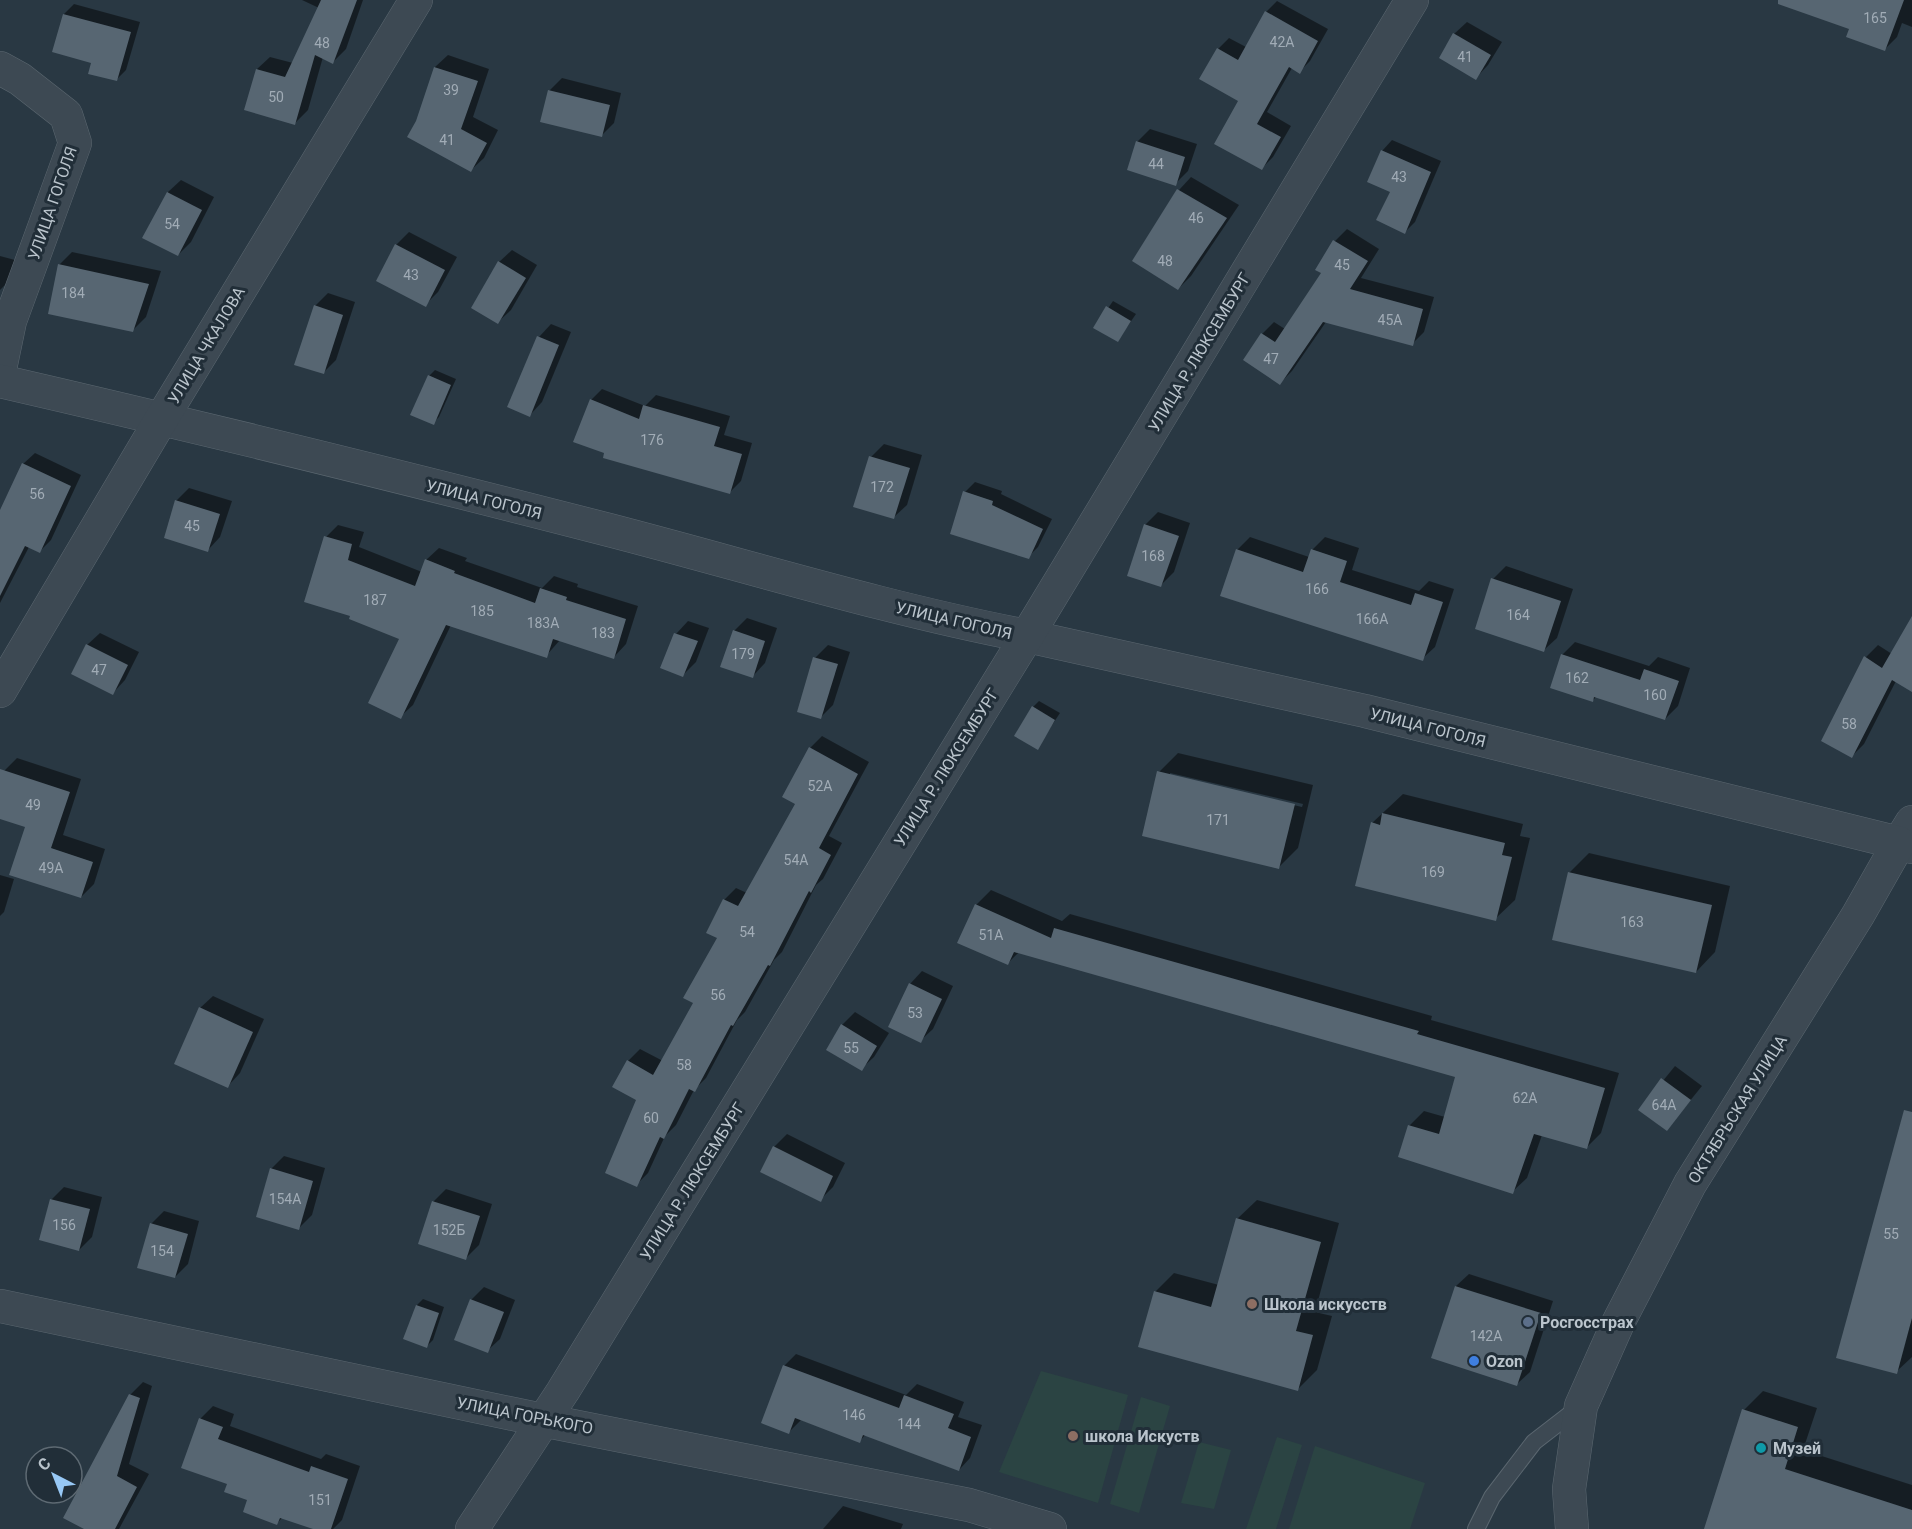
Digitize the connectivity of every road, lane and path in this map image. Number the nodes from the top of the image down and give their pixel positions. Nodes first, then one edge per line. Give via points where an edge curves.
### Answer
1 (416, 0) edge
2 (1412, 0) edge
3 (0, 68) edge
4 (0, 369) edge
5 (0, 381) edge
6 (162, 418) junction
7 (1027, 636) junction
8 (0, 692) edge
9 (1908, 838) edge
10 (0, 1306) edge
11 (1581, 1406) junction
12 (542, 1420) junction
13 (472, 1529) edge
14 (1050, 1529) edge
15 (1476, 1529) edge
16 (1572, 1529) edge

1 - 6 street, УЛИЦА ЧКАЛОВА
2 - 7 street, УЛИЦА Р. ЛЮКСЕМБУРГ
3 - 4 street, УЛИЦА ГОГОЛЯ via 66,115 75,143 10,321
5 - 6 street, УЛИЦА ГОГОЛЯ
6 - 7 street, УЛИЦА ГОГОЛЯ via 598,527 949,621
6 - 8 street, УЛИЦА ЧКАЛОВА
7 - 9 street, УЛИЦА ГОГОЛЯ
7 - 12 street, УЛИЦА Р. ЛЮКСЕМБУРГ
9 - 11 street, ОКТЯБРЬСКАЯ УЛИЦА via 1690,1184 1618,1323
10 - 12 street, УЛИЦА ГОРЬКОГО
11 - 15 lane, ОКТЯБРЬСКАЯ УЛИЦА via 1534,1443 1492,1497
11 - 16 street, ОКТЯБРЬСКАЯ УЛИЦА via 1569,1489
12 - 13 street, УЛИЦА Р. ЛЮКСЕМБУРГ
12 - 14 street, УЛИЦА ГОРЬКОГО via 969,1506

